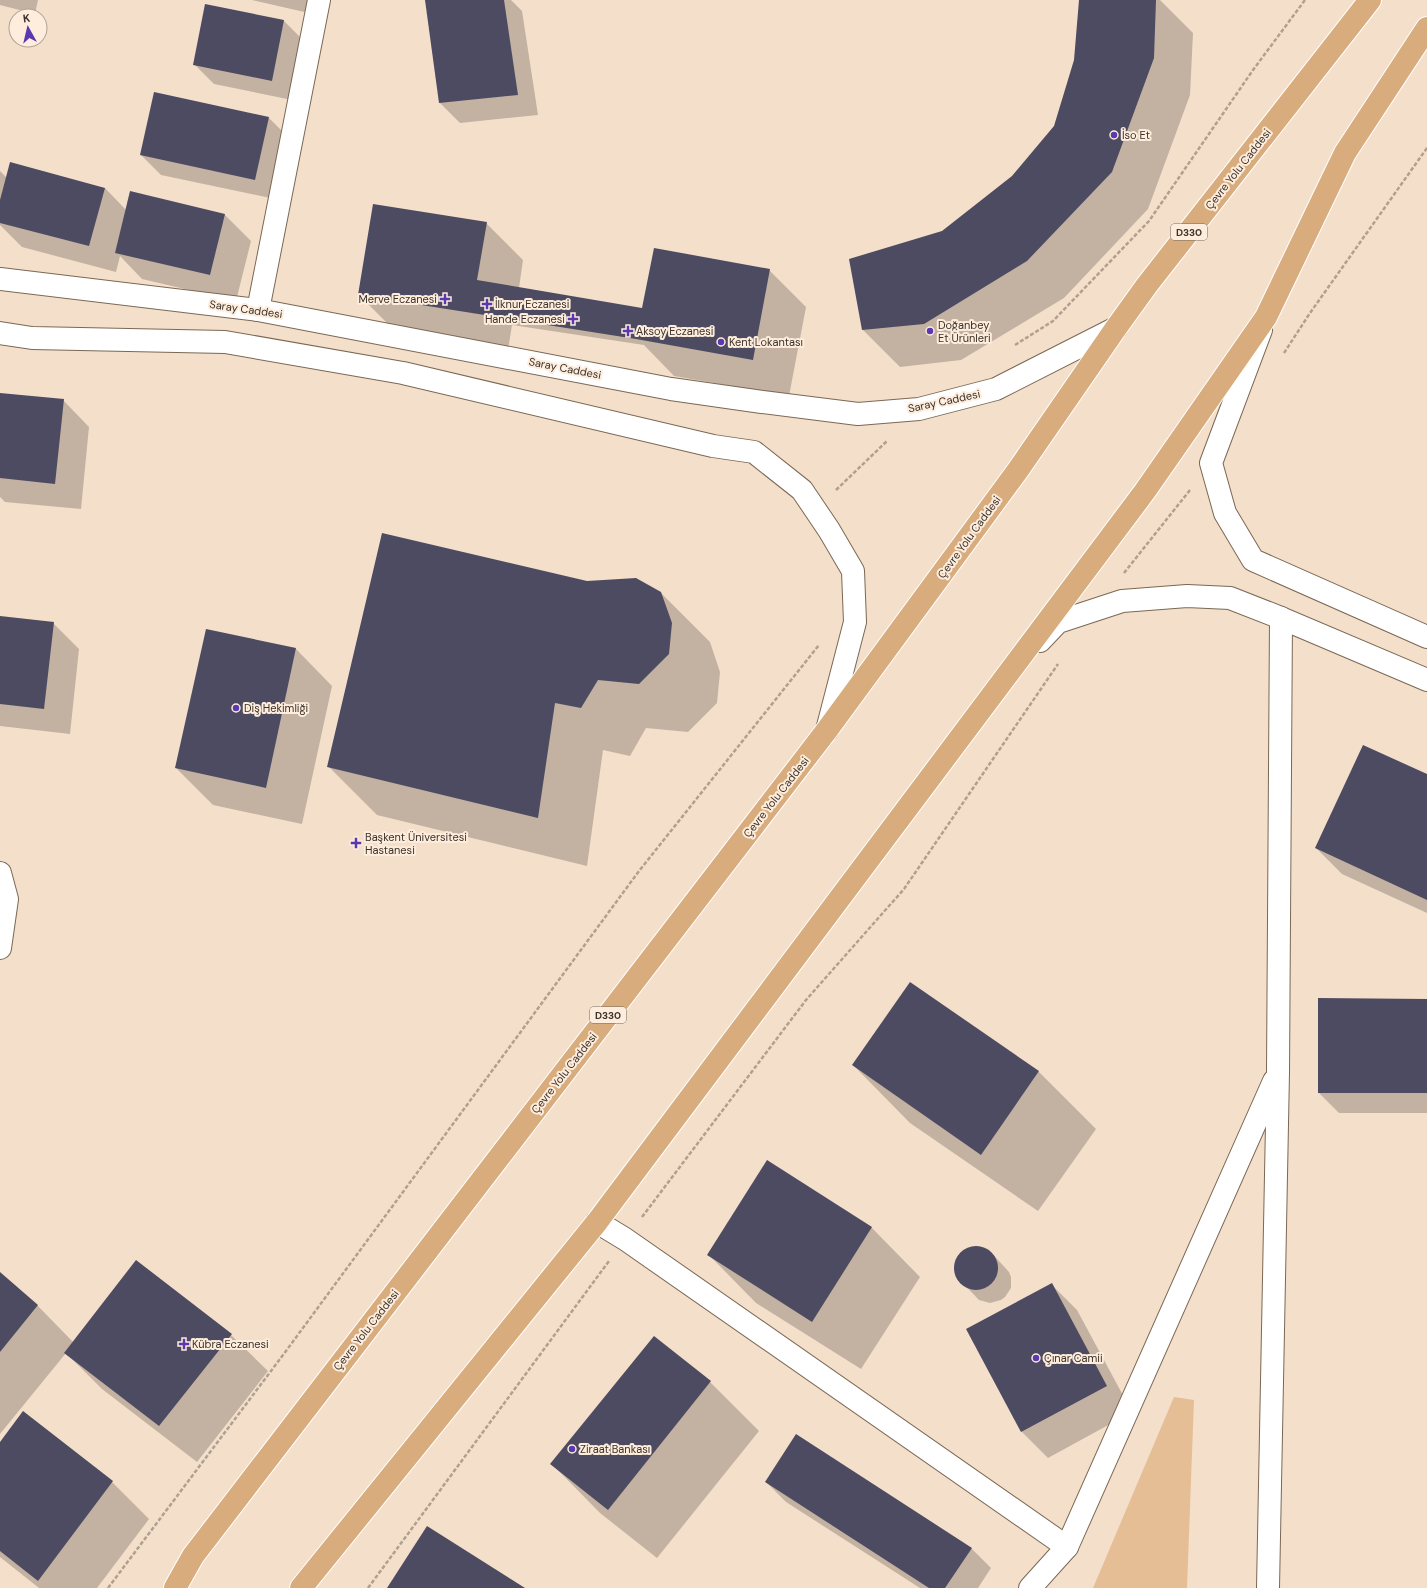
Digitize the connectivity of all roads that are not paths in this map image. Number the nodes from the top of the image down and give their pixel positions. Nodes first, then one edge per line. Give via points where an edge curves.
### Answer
1 (319, 0) edge
2 (1370, 0) edge
3 (1427, 28) edge
4 (1427, 56) edge
5 (1345, 153) junction
6 (0, 278) edge
7 (258, 310) junction
8 (1266, 317) junction
9 (1116, 328) junction
10 (0, 333) edge
11 (1281, 618) junction
12 (1427, 637) edge
13 (1427, 680) edge
14 (995, 691) junction
15 (827, 730) junction
16 (0, 873) edge
17 (0, 948) edge
18 (1278, 1072) junction
19 (597, 1222) junction
20 (1067, 1547) junction
21 (193, 1556) junction
22 (165, 1588) edge
23 (175, 1588) edge
24 (301, 1588) edge
25 (1030, 1588) edge
26 (1268, 1588) edge

1 - 7 street
2 - 9 highway, Çevre Yolu Caddesi / D330
3 - 5 highway
4 - 5 highway
5 - 8 highway
6 - 7 street, Saray Caddesi
7 - 9 street, Saray Caddesi via 671,389 858,414 919,409 996,389
8 - 12 street via 1211,463 1225,513 1253,560
8 - 14 highway via 1145,490
9 - 15 highway, Çevre Yolu Caddesi / D330 via 1018,470
10 - 15 street via 32,338 225,342 403,373 713,446 754,452 802,490 853,571 855,622
11 - 13 street
11 - 14 street via 1230,598 1187,596 1122,601 1058,622
11 - 18 street
14 - 19 highway
15 - 21 highway, Çevre Yolu Caddesi / D330
16 - 17 street via 7,899
18 - 20 street
18 - 26 street
19 - 20 street
19 - 24 highway
20 - 25 street
21 - 22 highway, D330
21 - 23 highway, Çevre Yolu Caddesi

